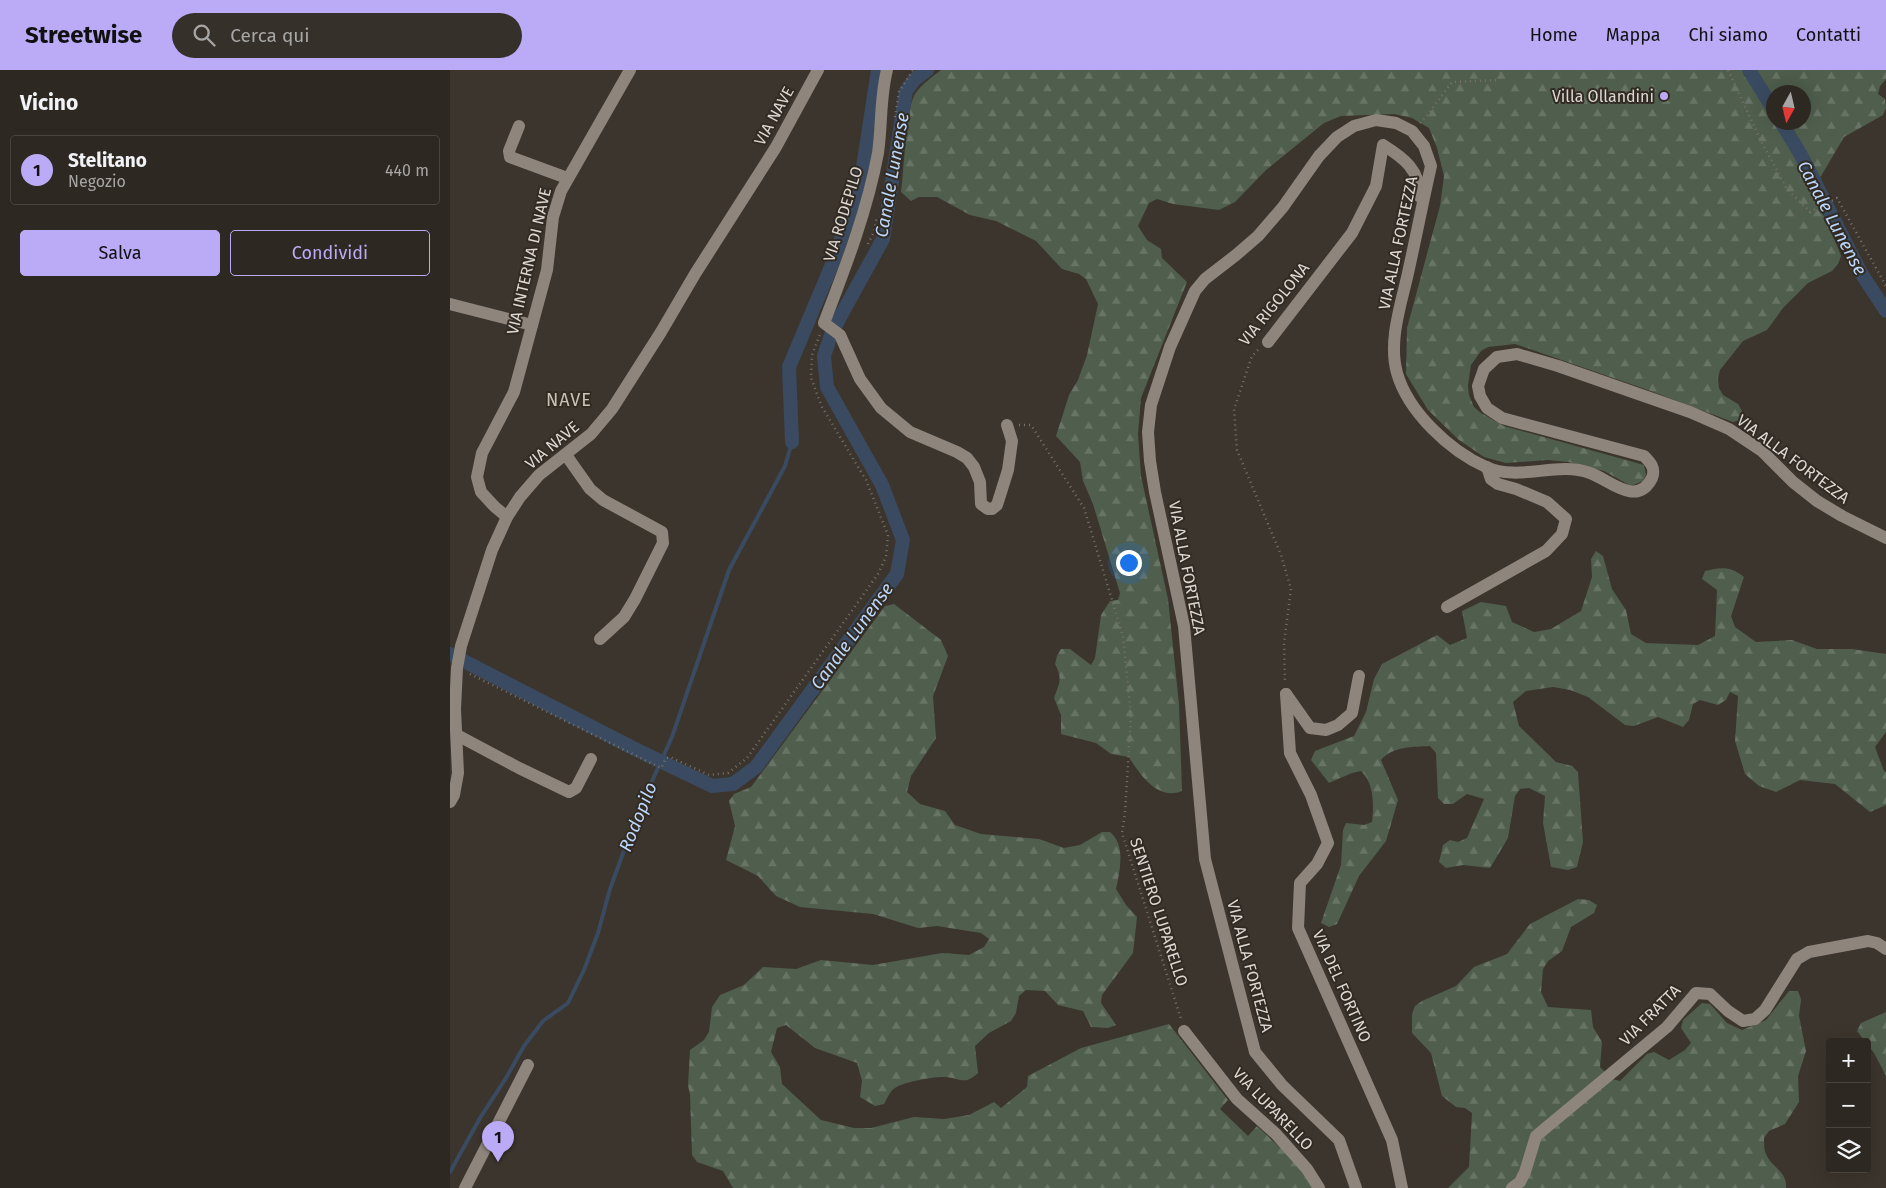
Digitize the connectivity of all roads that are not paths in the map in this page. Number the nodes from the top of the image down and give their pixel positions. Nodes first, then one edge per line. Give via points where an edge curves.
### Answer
1 (630, 70) edge
2 (818, 70) edge
3 (887, 70) edge
4 (519, 126) dead end
5 (567, 178) junction
6 (1420, 217) junction
7 (450, 304) edge
8 (532, 325) junction
9 (1268, 342) road end
10 (1007, 425) road end
11 (566, 455) junction
12 (1487, 467) junction
13 (507, 516) junction
14 (1886, 538) edge
15 (1447, 607) dead end
16 (600, 639) dead end
17 (1359, 676) dead end
18 (457, 735) junction
19 (591, 759) dead end
20 (450, 802) edge
21 (1886, 949) edge
22 (1184, 1031) road end
23 (528, 1065) dead end
24 (465, 1188) edge
25 (1319, 1188) edge
26 (1356, 1188) edge
27 (1402, 1188) edge
28 (1512, 1188) edge

1 - 5 street, VIA INTERNA DI NAVE
2 - 11 street, VIA NAVE via 776,147 612,409 591,434
3 - 10 street, VIA RODEPILO via 878,152 831,329 881,408 910,432 967,458 980,482 981,504 988,510 997,505 1008,470 1012,441
4 - 5 street via 509,151 510,157
5 - 8 street, VIA INTERNA DI NAVE via 553,217 547,270
6 - 9 street, VIA RIGOLONA via 1420,182 1403,158 1383,145 1376,186 1352,233
6 - 12 street, VIA ALLA FORTEZZA via 1398,313 1394,348 1397,373 1406,395 1424,420 1442,437
6 - 26 street, VIA ALLA FORTEZZA via 1431,166 1424,146 1412,131 1376,120 1354,126 1337,137 1258,236 1200,285 1170,346 1151,405 1148,432 1155,492 1184,626 1205,859 1255,1052 1282,1085 1339,1140
7 - 8 street
8 - 13 street, VIA INTERNA DI NAVE via 514,392 482,453 477,477 481,492
11 - 13 street, VIA NAVE via 539,475
11 - 16 street via 590,489 603,500 662,532 664,539 628,611
12 - 14 street, VIA ALLA FORTEZZA via 1506,472 1579,469 1626,491 1639,491 1648,486 1654,474 1652,464 1644,456 1502,418 1487,408 1478,386 1484,369 1496,357 1517,354 1690,412 1729,429 1762,451 1817,501
12 - 15 street via 1491,479 1498,484 1547,502 1566,519 1562,534 1546,551
13 - 18 street, VIA NAVE via 492,550 461,646 455,709
17 - 27 street, VIA DEL FORTINO via 1352,712 1338,725 1326,730 1310,728 1286,694 1290,753 1311,795 1328,843 1300,882 1298,928 1392,1140
18 - 19 street via 569,792 576,788
18 - 20 street, VIA NAVE via 458,773
21 - 28 street, VIA FRATTA via 1868,941 1809,952 1797,959 1765,1010 1755,1019 1743,1021 1710,994 1696,993 1667,1027 1536,1136 1525,1172
22 - 25 street, VIA LUPARELLO via 1237,1100 1276,1134
23 - 24 street

